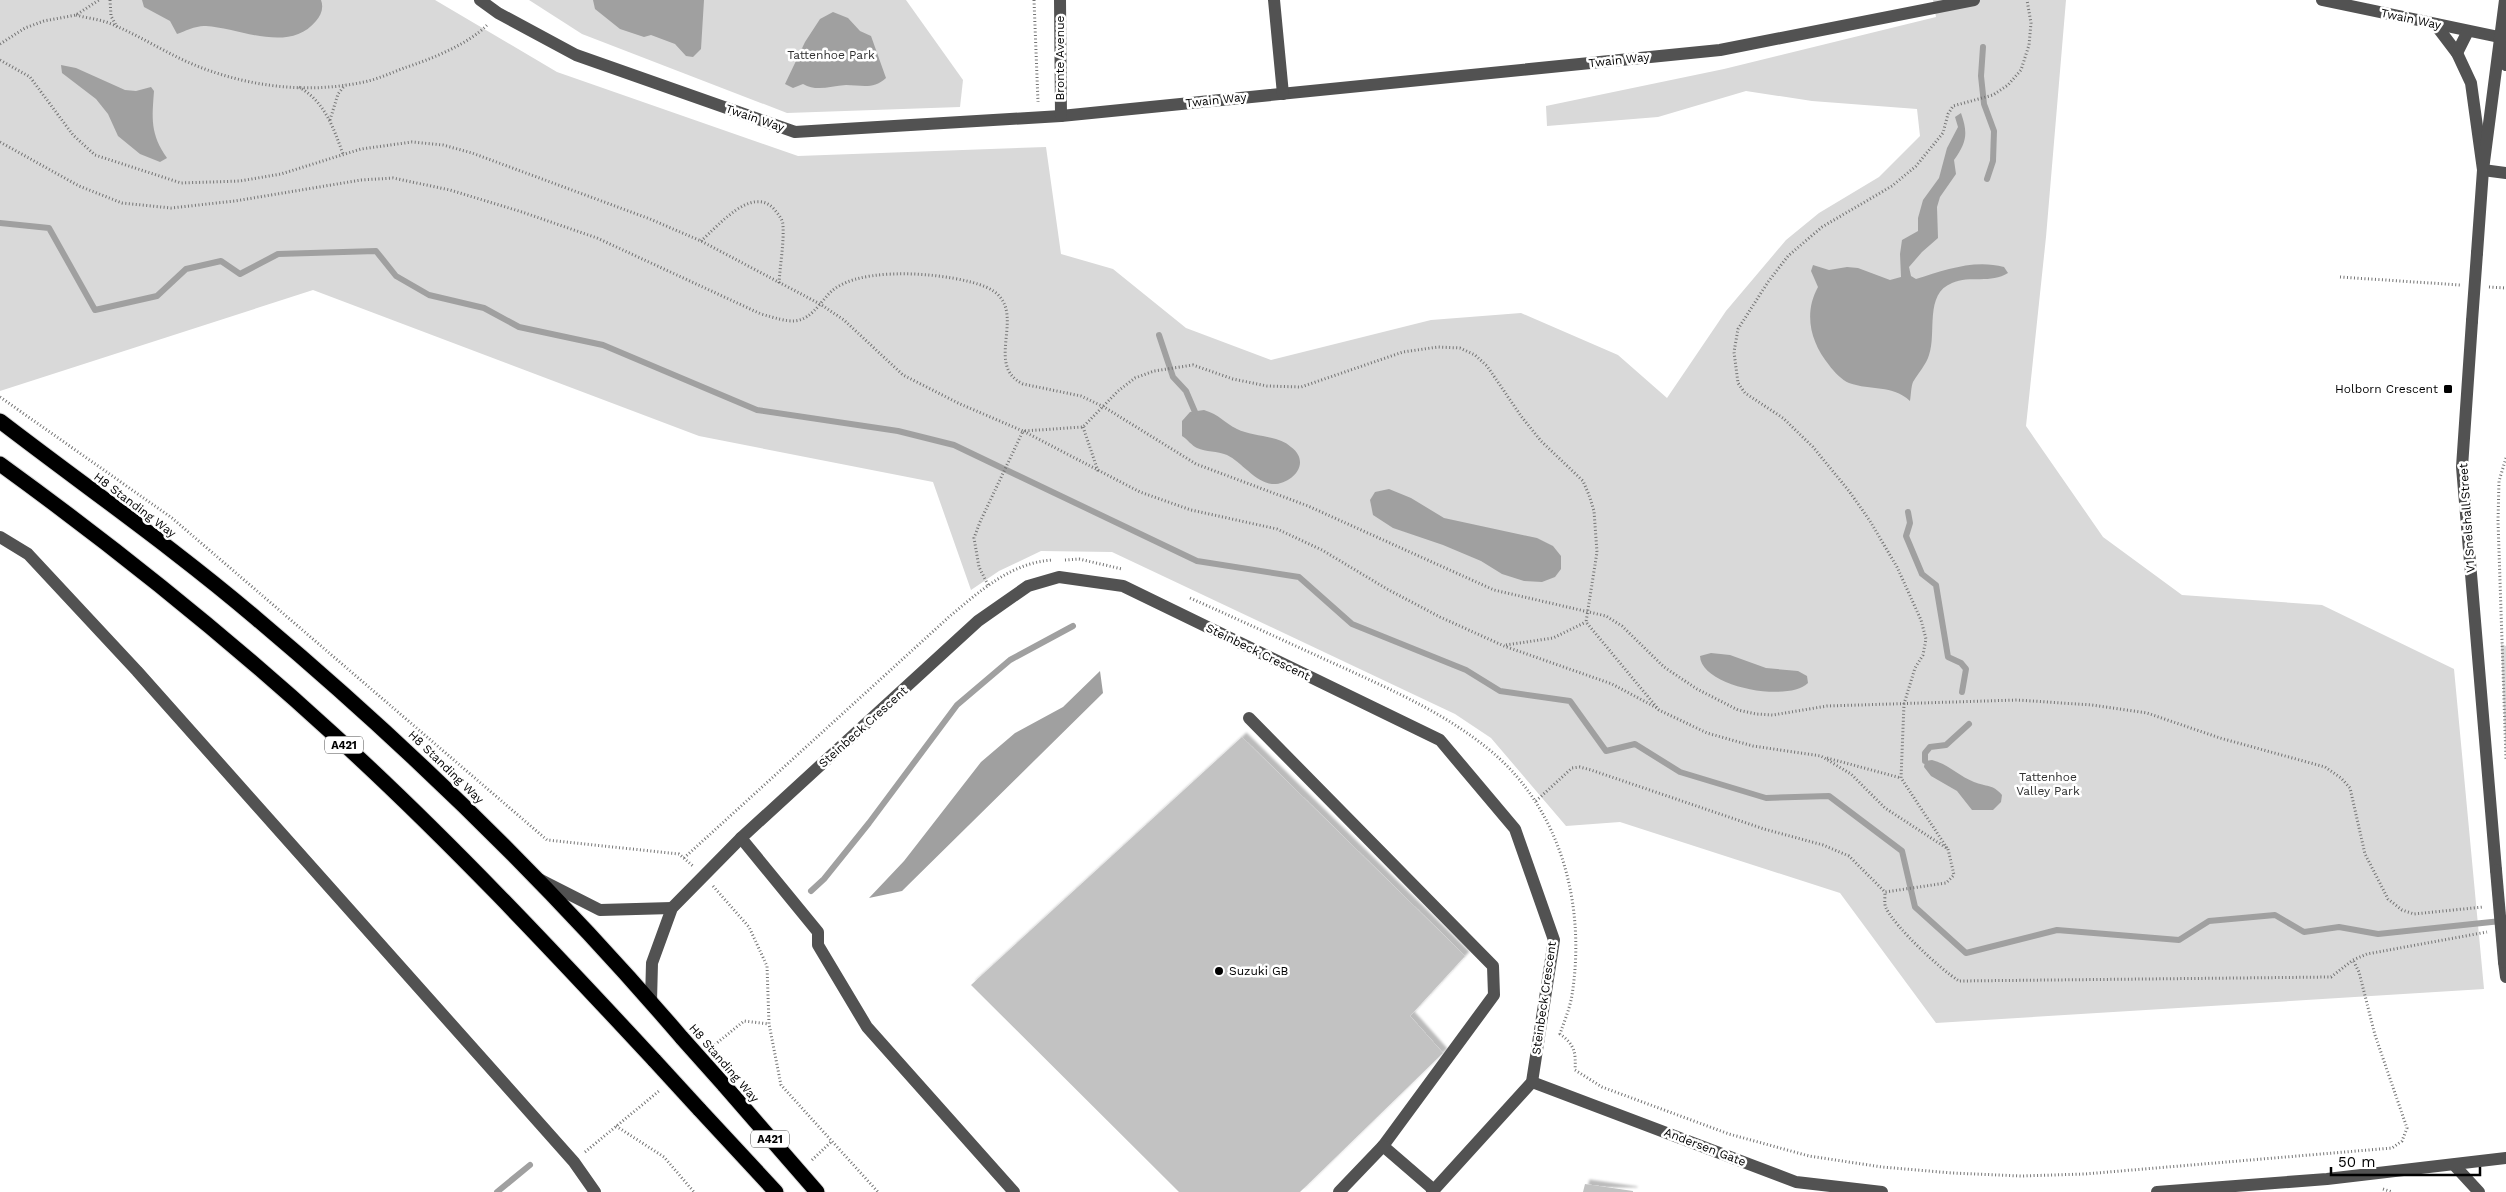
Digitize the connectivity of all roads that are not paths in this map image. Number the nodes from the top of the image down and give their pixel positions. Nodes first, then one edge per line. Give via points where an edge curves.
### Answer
1 (480, 0) edge
2 (1060, 0) edge
3 (1274, 0) edge
4 (1974, 0) edge
5 (2322, 0) edge
6 (2505, 0) edge
7 (2435, 24) junction
8 (2468, 31) junction
9 (2498, 37) junction
10 (2457, 53) junction
11 (2506, 65) edge
12 (1283, 94) junction
13 (1061, 116) junction
14 (2483, 170) junction
15 (2506, 173) edge
16 (0, 421) edge
17 (0, 464) edge
18 (0, 537) edge
19 (1249, 718) dead end
20 (741, 838) junction
21 (538, 878) junction
22 (672, 908) junction
23 (2506, 977) edge
24 (651, 1001) junction
25 (1532, 1082) junction
26 (1382, 1146) junction
27 (2506, 1158) edge
28 (2454, 1166) junction
29 (2293, 1187) edge
30 (1814, 1189) edge
31 (1433, 1191) edge
32 (595, 1192) edge
33 (776, 1192) edge
34 (817, 1192) edge
35 (1014, 1192) edge
36 (1339, 1192) edge
37 (1882, 1192) edge
38 (2157, 1192) edge
39 (2479, 1192) edge

1 - 13 street, Twain Way via 576,55 795,132
2 - 13 street, Bronte Avenue
3 - 12 street
4 - 12 street, Twain Way via 1720,50
5 - 7 street, Twain Way
6 - 9 street, V1 Snelshall Street
7 - 8 street, Twain Way
7 - 10 street
8 - 9 street, Twain Way
8 - 10 street
9 - 11 street
9 - 14 street, V1 Snelshall Street
10 - 14 street via 2471,84
12 - 13 street, Twain Way
14 - 15 street
14 - 23 street, V1 Snelshall Street, bridge via 2462,467
16 - 21 highway, H8 Standing Way / A421 via 255,617 401,744
17 - 33 highway, A421, bridge via 97,534 238,650 334,735 521,917
18 - 32 street via 28,554 137,671 574,1162
19 - 26 street via 1493,966 1494,995
20 - 22 street, Steinbeck Crescent
20 - 25 street, Steinbeck Crescent via 978,621 1028,586 1059,577 1123,586 1440,740 1515,829 1554,940
20 - 35 street via 818,932 818,945 867,1027
21 - 22 street via 600,910
21 - 24 highway, H8 Standing Way / A421
22 - 24 street, Steinbeck Crescent via 652,963
24 - 34 highway, H8 Standing Way / A421, bridge
25 - 30 street, Andersen Gate
25 - 31 street
26 - 31 street
26 - 36 street
27 - 28 street
28 - 29 street
28 - 39 street
29 - 38 street
30 - 37 street, Andersen Gate

